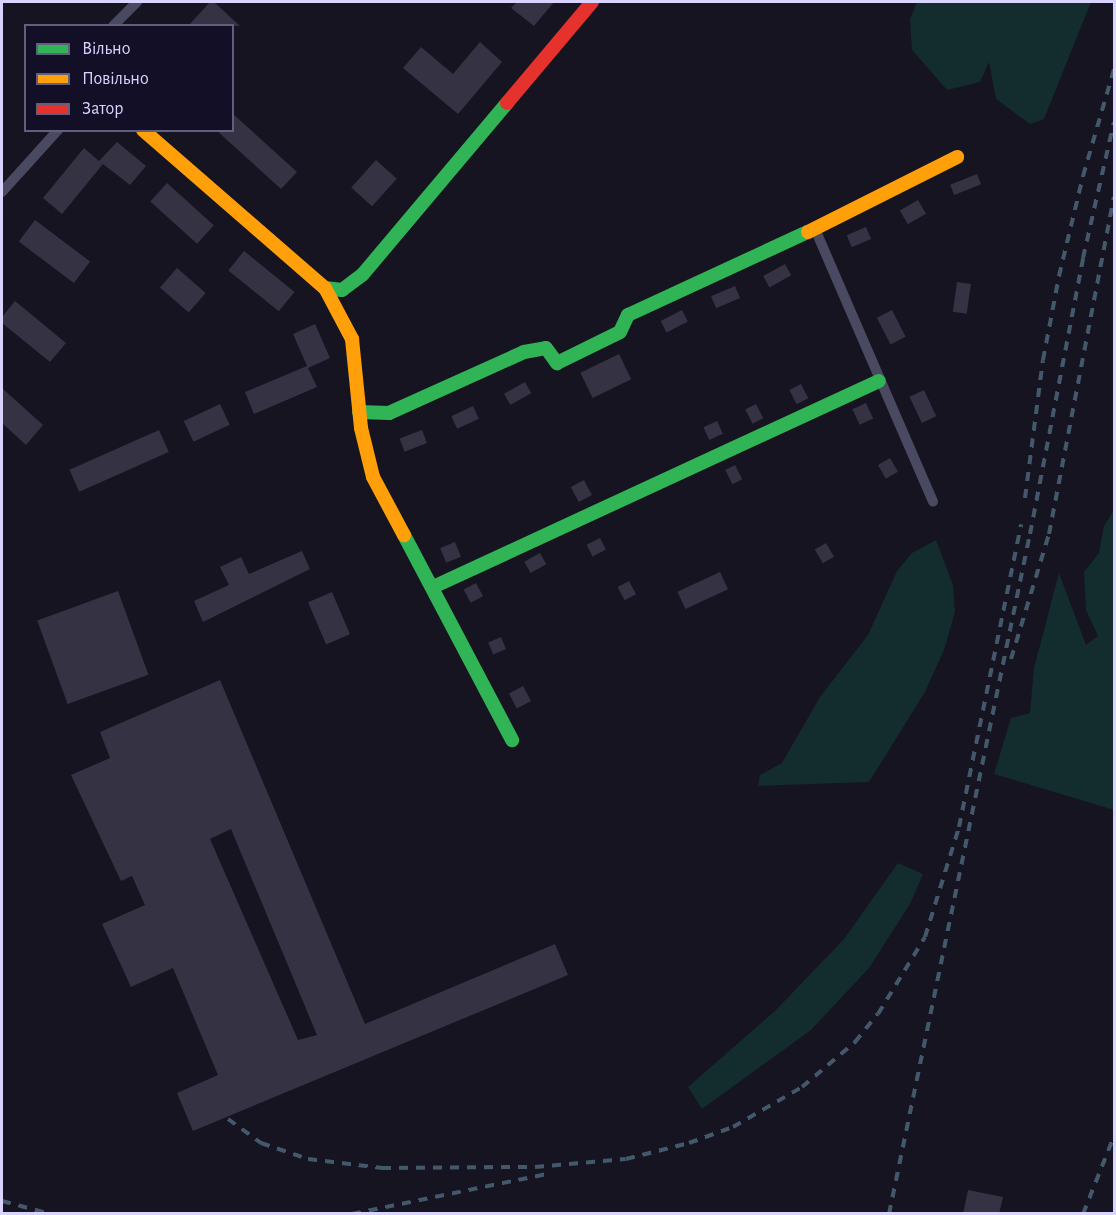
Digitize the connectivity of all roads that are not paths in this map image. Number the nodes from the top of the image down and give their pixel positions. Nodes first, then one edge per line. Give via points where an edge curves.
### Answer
1 (137, 2) edge
2 (592, 2) edge
3 (115, 24) edge
4 (56, 132) edge
5 (145, 132) edge
6 (957, 157) dead end
7 (2, 192) edge
8 (814, 229) junction
9 (326, 288) junction
10 (879, 381) junction
11 (359, 412) junction
12 (933, 502) dead end
13 (433, 587) junction
14 (512, 740) dead end

1 - 3 street
2 - 9 street via 363,274 342,290
4 - 7 street
5 - 9 street
6 - 8 street
8 - 10 street
8 - 11 street via 627,315 620,332 557,363 546,348 524,352 389,413
9 - 11 street via 352,339
10 - 12 street
10 - 13 street
11 - 13 street via 373,477
13 - 14 street

